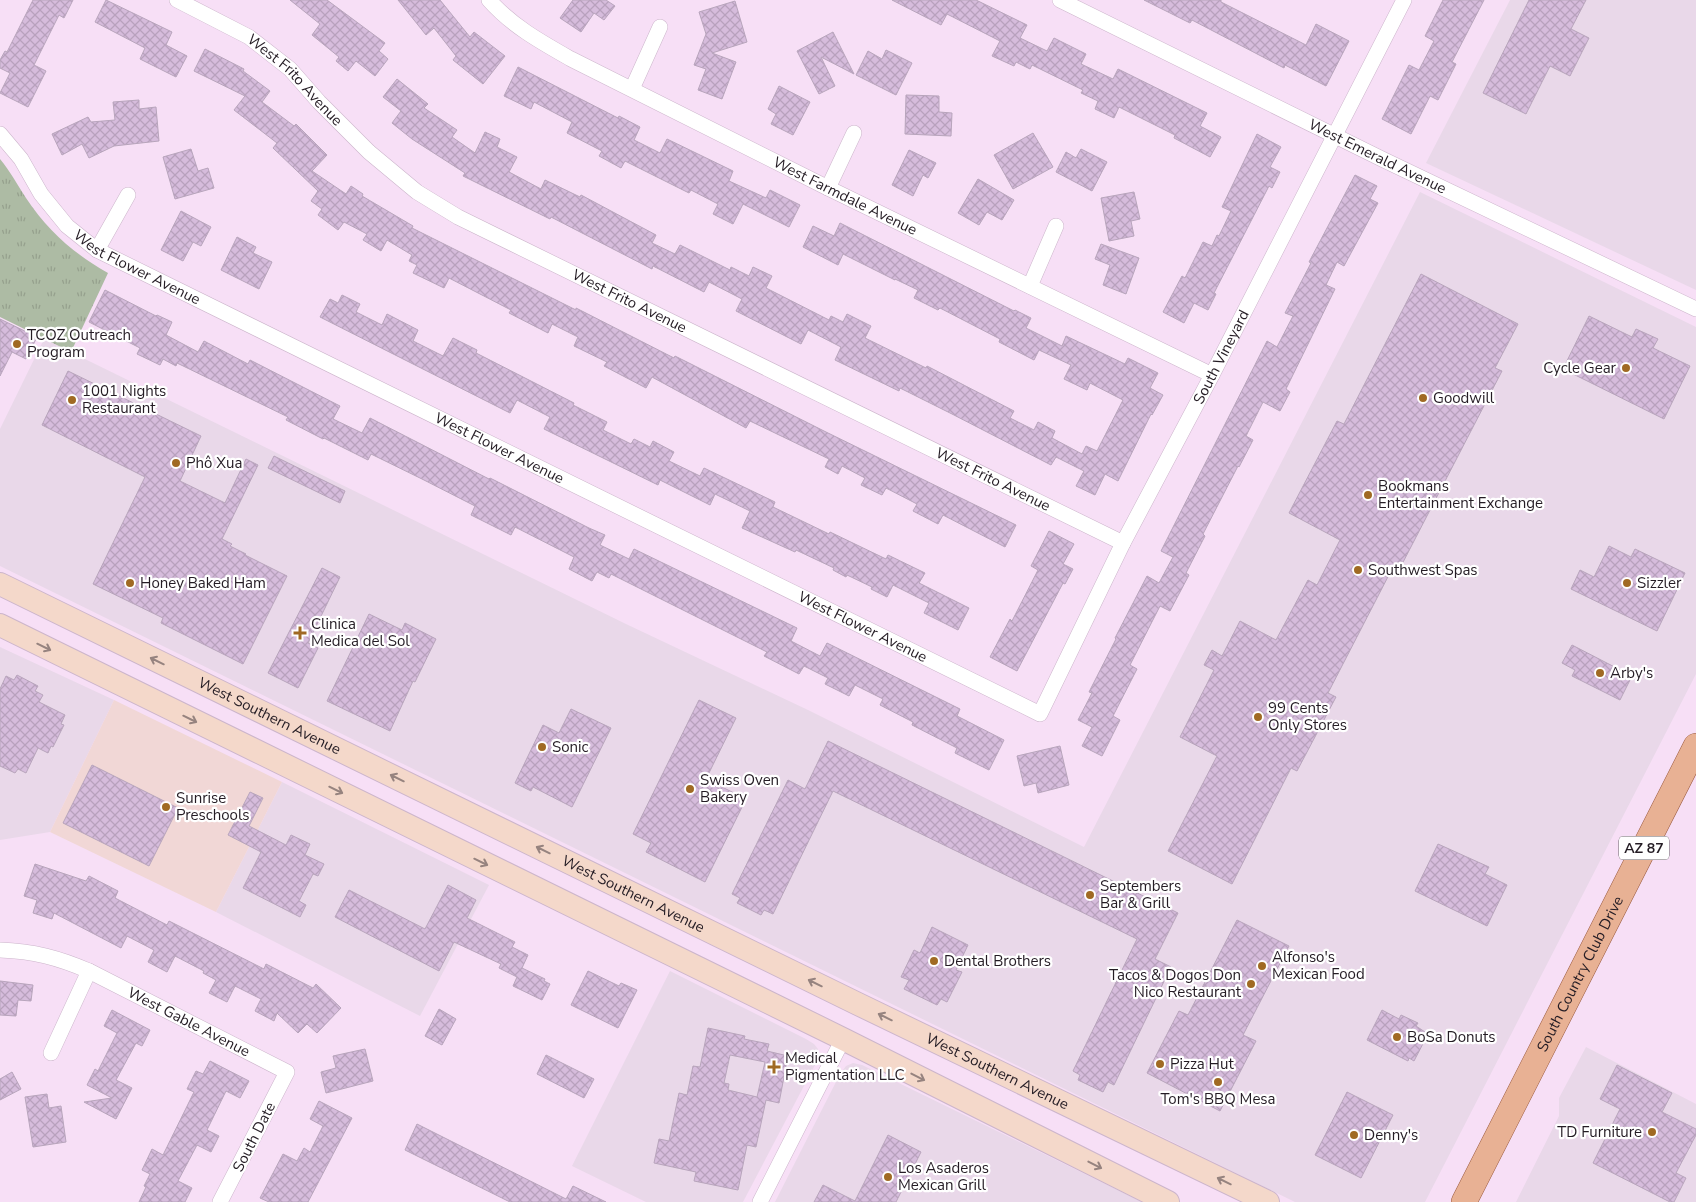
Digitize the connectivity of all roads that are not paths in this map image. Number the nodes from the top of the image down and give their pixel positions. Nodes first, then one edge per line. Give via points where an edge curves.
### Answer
1 (177, 0) edge
2 (489, 0) edge
3 (1060, 0) edge
4 (1404, 0) edge
5 (660, 27) dead end
6 (632, 89) junction
7 (854, 133) dead end
8 (0, 134) edge
9 (1336, 136) junction
10 (828, 188) junction
11 (128, 195) dead end
12 (1056, 226) dead end
13 (97, 250) junction
14 (1030, 286) junction
15 (1696, 309) edge
16 (1212, 375) junction
17 (1123, 543) junction
18 (0, 584) edge
19 (0, 625) edge
20 (1040, 714) joint
21 (1696, 746) edge
22 (0, 950) edge
23 (89, 971) junction
24 (843, 1039) junction
25 (51, 1054) dead end
26 (287, 1072) joint
27 (220, 1202) edge
28 (760, 1202) edge
29 (1168, 1202) edge
30 (1268, 1202) edge
31 (1464, 1202) edge

1 - 17 street, West Frito Avenue via 248,37 290,69 369,152 417,192 458,217
2 - 6 street, West Farmdale Avenue via 530,36
3 - 9 street, West Emerald Avenue
4 - 9 street, South Vineyard
5 - 6 street
6 - 10 street, West Farmdale Avenue
7 - 10 street
8 - 13 street, West Flower Avenue via 21,159 40,194 67,226
9 - 15 street, West Emerald Avenue
9 - 16 street, South Vineyard
10 - 14 street, West Farmdale Avenue
11 - 13 street
12 - 14 street
13 - 20 street, West Flower Avenue
14 - 16 street, West Farmdale Avenue
16 - 17 street, South Vineyard
17 - 20 street, South Vineyard
30 -> 18 main road, West Southern Avenue
19 -> 24 main road
21 - 31 main road, South Country Club Drive / AZ 87
22 - 23 street, West Gable Avenue via 28,952
23 - 25 street
23 - 26 street, West Gable Avenue
24 - 28 street
24 -> 29 main road
26 - 27 street, South Date

